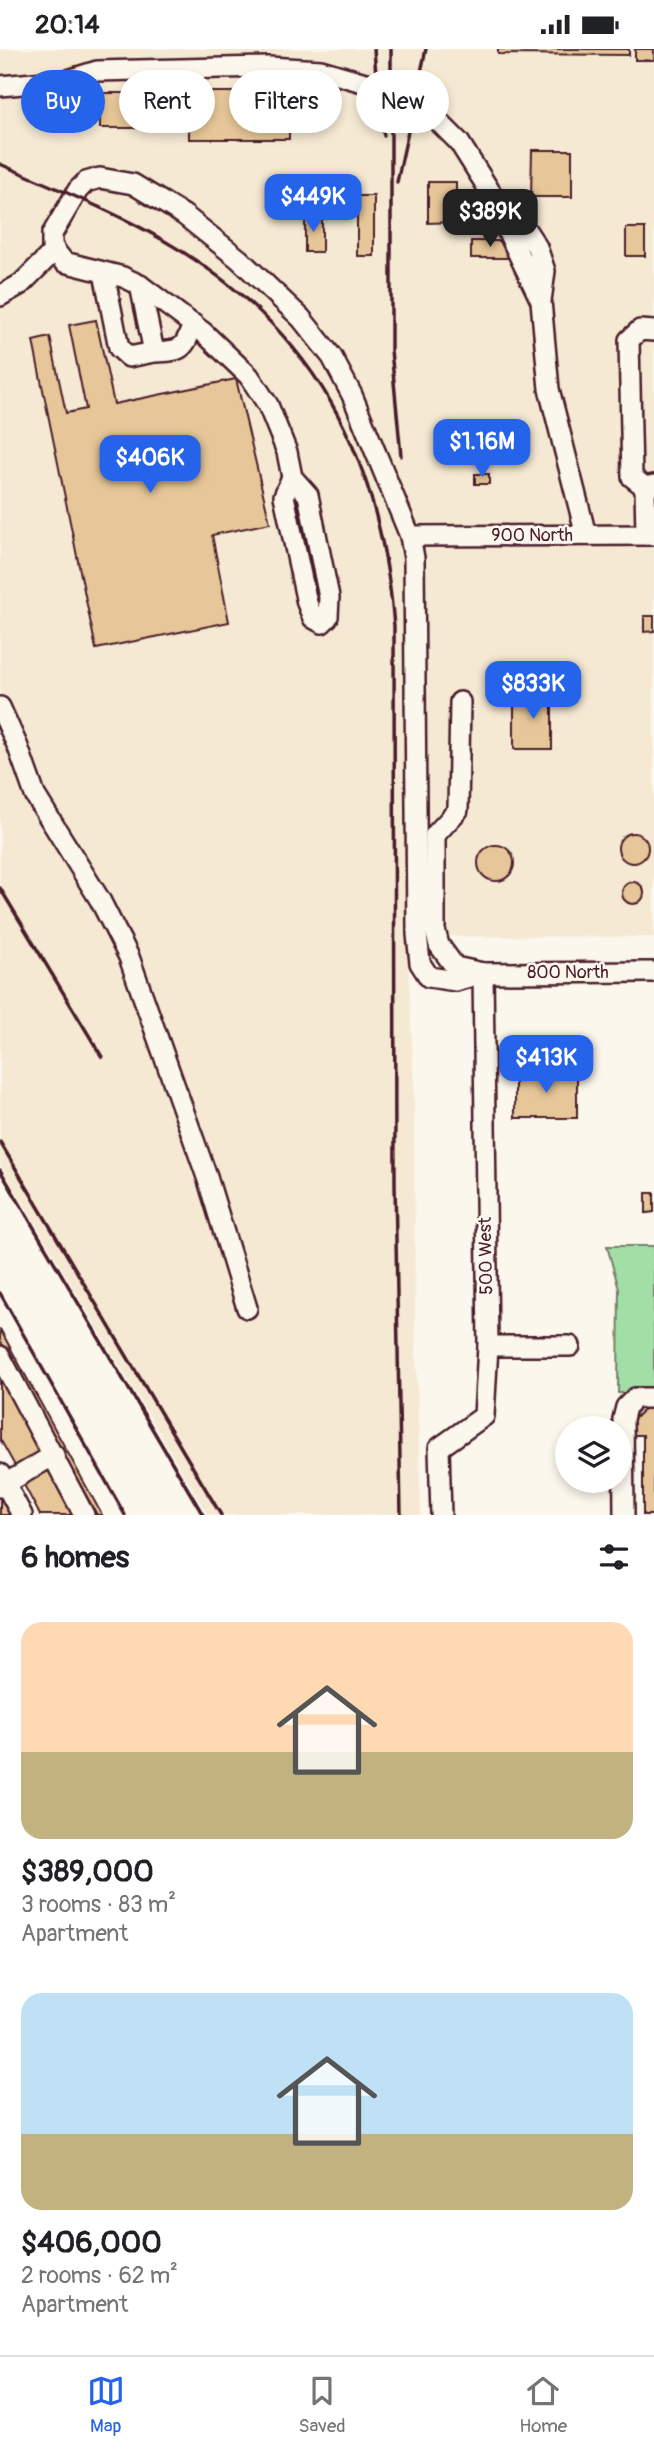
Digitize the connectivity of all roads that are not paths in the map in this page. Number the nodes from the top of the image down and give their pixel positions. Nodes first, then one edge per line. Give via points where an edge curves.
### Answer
1 (0, 86) edge
2 (55, 250) junction
3 (104, 273) junction
4 (140, 285) junction
5 (0, 296) edge
6 (193, 324) junction
7 (654, 331) edge
8 (155, 352) junction
9 (292, 477) junction
10 (649, 486) edge
11 (586, 535) junction
12 (650, 535) edge
13 (410, 536) junction
14 (460, 702) dead end
15 (0, 707) edge
16 (654, 972) edge
17 (483, 973) junction
18 (247, 1307) dead end
19 (488, 1346) junction
20 (570, 1346) dead end
21 (0, 1356) edge
22 (654, 1398) edge
23 (54, 1455) junction
24 (2, 1481) edge
25 (22, 1515) edge
26 (84, 1515) edge
27 (441, 1515) edge
28 (624, 1515) edge

1 - 11 street via 68,80 97,71 268,67 321,70 376,86 426,109 459,142 503,212 520,221 537,247 545,271 541,301 548,389
2 - 3 street via 64,262
2 - 5 street via 21,285
2 - 13 street via 52,234 69,203 86,182 100,178 132,184 184,215 230,251 301,318 332,357
3 - 4 street
3 - 8 street via 122,353 128,357
4 - 6 street
4 - 8 street
6 - 8 street via 186,345
6 - 9 street via 249,376 262,395 287,452
7 - 10 street via 640,330 629,340 632,477
9 - 9 street via 308,495 329,597 328,617 322,623 313,618 307,603 284,496
10 - 12 street
11 - 12 street, 900 North
11 - 13 street, 900 North
13 - 17 street via 420,963 429,977 457,981
14 - 17 street via 458,810 435,835 435,930 439,945 455,967
15 - 18 street via 35,795 100,900 129,957 207,1177
16 - 17 street, 800 North
17 - 19 street, 500 West
19 - 20 street
19 - 27 street, 500 West via 484,1416 439,1448
21 - 23 street
22 - 28 street via 635,1398 626,1407
23 - 24 street
23 - 26 street
24 - 25 street

